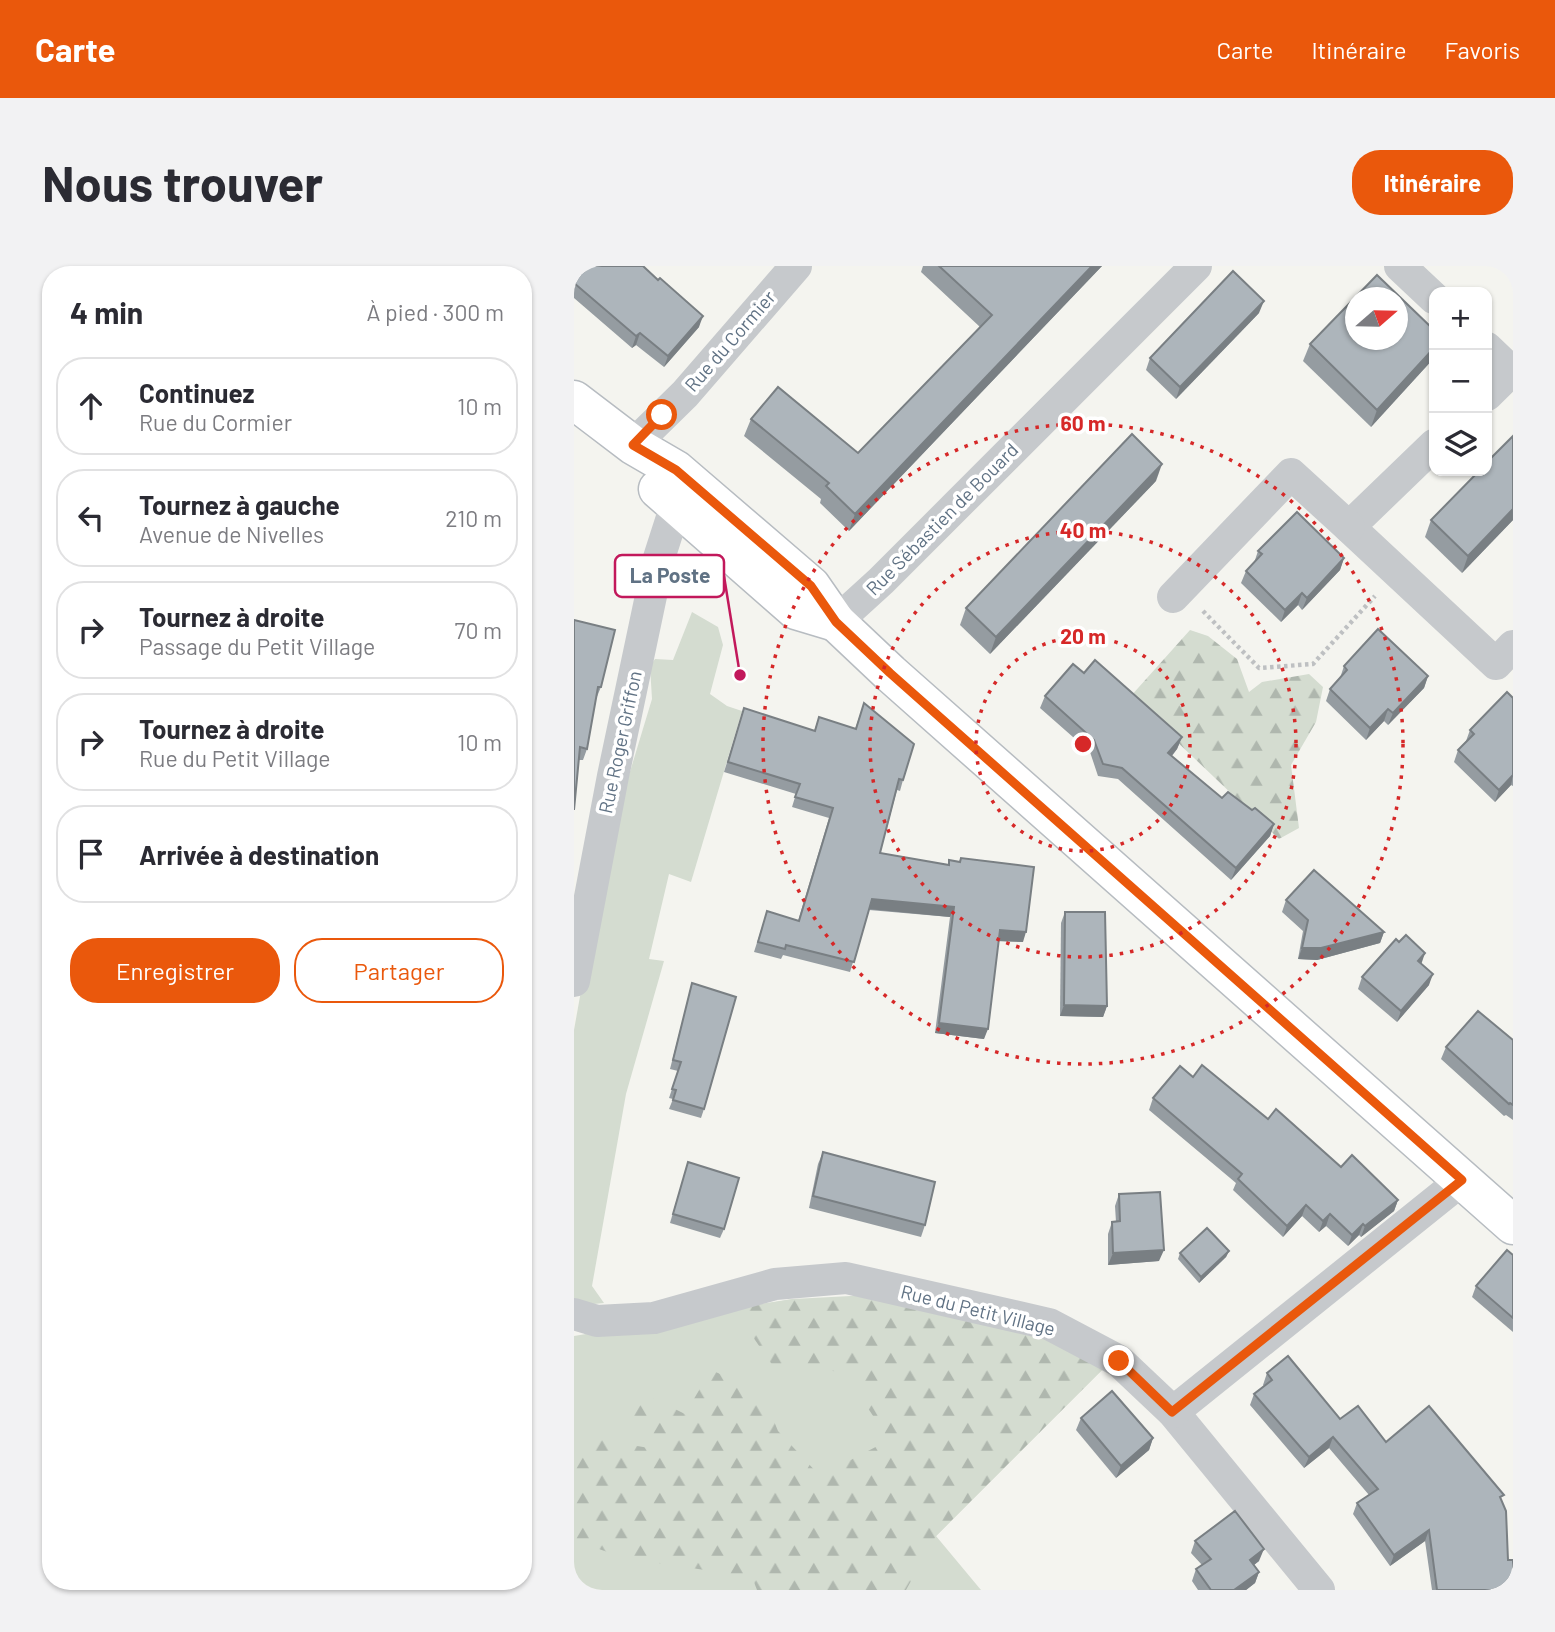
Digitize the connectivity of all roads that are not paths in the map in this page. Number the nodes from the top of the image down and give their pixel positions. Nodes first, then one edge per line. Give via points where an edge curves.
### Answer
1 (796, 266) edge
2 (1196, 266) edge
3 (1400, 266) edge
4 (1429, 293) edge
5 (1492, 353) edge
6 (1492, 390) edge
7 (574, 400) edge
8 (633, 445) junction
9 (1429, 450) edge
10 (676, 505) junction
11 (1349, 527) junction
12 (1177, 593) road end
13 (836, 622) junction
14 (1513, 646) edge
15 (574, 981) edge
16 (1462, 1180) junction
17 (1513, 1225) edge
18 (574, 1314) edge
19 (1172, 1412) junction
20 (1319, 1590) edge

1 - 8 street, Rue du Cormier via 685,394
2 - 13 street, Rue Sébastien de Bouard
3 - 4 street
5 - 6 street via 1511,371
7 - 8 main road
8 - 10 main road via 650,482
8 - 13 main road via 676,470 811,586
9 - 11 street
10 - 13 main road via 796,610
10 - 15 street, Rue Roger Griffon via 656,571
11 - 12 street via 1291,474
11 - 14 street via 1496,664
13 - 16 main road
16 - 17 main road
16 - 19 street
18 - 19 street, Rue du Petit Village via 597,1321 654,1318 775,1284 846,1278 1049,1324 1119,1361
19 - 20 street, Rue du Petit Village

